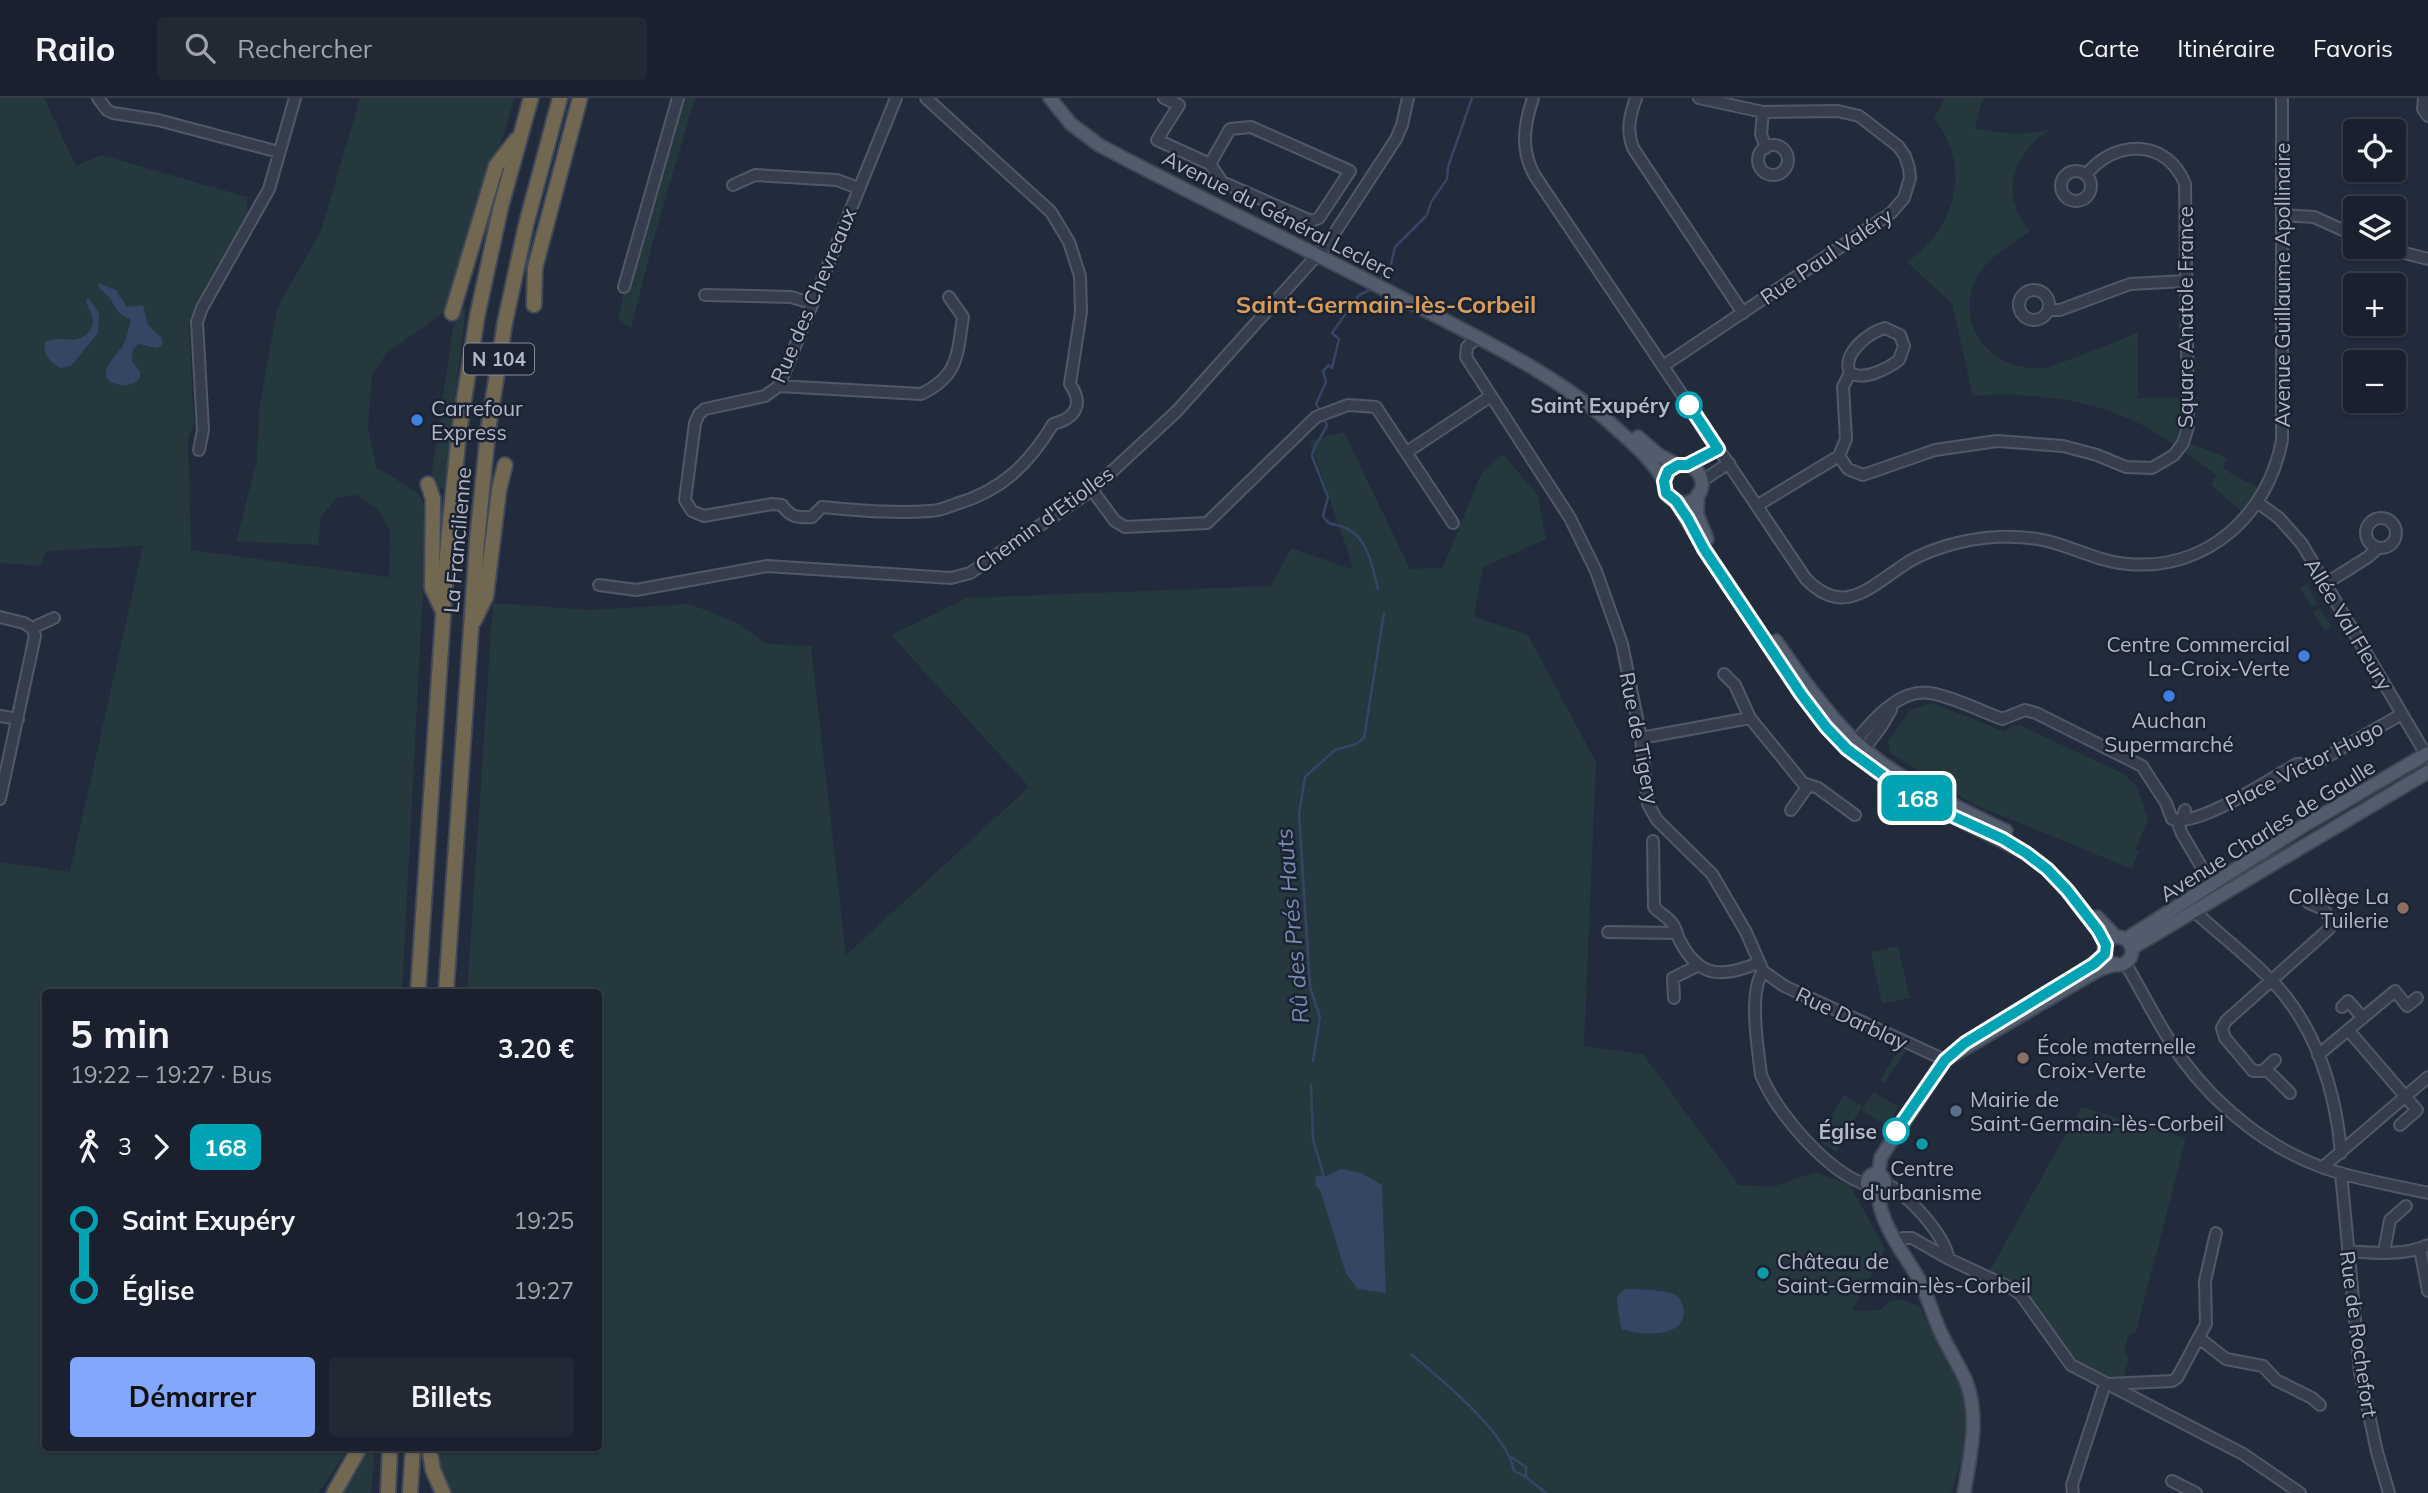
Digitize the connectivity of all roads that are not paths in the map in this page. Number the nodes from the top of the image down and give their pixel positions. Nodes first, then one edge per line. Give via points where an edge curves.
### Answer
1 (98, 98) edge
2 (295, 98) edge
3 (531, 98) edge
4 (560, 98) edge
5 (580, 98) edge
6 (678, 98) edge
7 (896, 98) edge
8 (926, 98) edge
9 (1050, 98) edge
10 (1057, 98) edge
11 (1164, 98) edge
12 (1408, 98) edge
13 (1533, 98) edge
14 (1636, 98) edge
15 (1699, 98) edge
16 (2282, 98) edge
17 (2424, 98) edge
18 (1763, 112) junction
19 (2428, 116) edge
20 (521, 133) junction
21 (1766, 148) dead end
22 (279, 152) junction
23 (1210, 164) junction
24 (2086, 175) dead end
25 (733, 185) dead end
26 (858, 188) junction
27 (2282, 215) junction
28 (2343, 230) edge
29 (1320, 252) junction
30 (2406, 253) edge
31 (2428, 259) edge
32 (2186, 281) junction
33 (1377, 282) junction
34 (624, 288) dead end
35 (705, 295) dead end
36 (949, 297) dead end
37 (811, 303) junction
38 (534, 304) dead end
39 (2048, 310) dead end
40 (452, 313) dead end
41 (1743, 313) junction
42 (1477, 337) junction
43 (1663, 366) junction
44 (1850, 373) junction
45 (779, 386) junction
46 (1491, 396) junction
47 (1718, 449) junction
48 (199, 450) dead end
49 (1407, 452) junction
50 (1839, 456) junction
51 (1729, 463) junction
52 (505, 465) dead end
53 (1683, 465) junction
54 (1664, 481) junction
55 (428, 484) dead end
56 (1700, 488) junction
57 (1092, 490) junction
58 (1676, 501) junction
59 (2257, 502) junction
60 (1758, 505) junction
61 (1453, 523) dead end
62 (2377, 549) dead end
63 (2325, 584) junction
64 (599, 585) dead end
65 (444, 612) junction
66 (0, 617) edge
67 (54, 618) dead end
68 (471, 625) junction
69 (32, 628) junction
70 (1724, 674) dead end
71 (2402, 714) junction
72 (0, 716) edge
73 (1750, 718) junction
74 (18, 719) junction
75 (1877, 724) junction
76 (1641, 738) junction
77 (1856, 746) junction
78 (2427, 755) edge
79 (1875, 757) junction
80 (2428, 772) edge
81 (1808, 786) junction
82 (1, 798) edge
83 (1920, 800) junction
84 (1844, 807) junction
85 (1791, 810) dead end
86 (1855, 815) dead end
87 (2183, 815) junction
88 (1836, 818) dead end
89 (2008, 832) junction
90 (1653, 841) dead end
91 (2248, 860) junction
92 (2309, 904) dead end
93 (2194, 911) junction
94 (1608, 932) dead end
95 (1677, 933) junction
96 (2117, 945) junction
97 (2120, 964) junction
98 (1697, 966) junction
99 (1760, 967) junction
100 (2271, 980) junction
101 (418, 989) edge
102 (446, 989) edge
103 (1674, 998) dead end
104 (2417, 998) dead end
105 (2342, 1007) dead end
106 (2363, 1018) junction
107 (2349, 1031) junction
108 (2318, 1055) junction
109 (1950, 1056) junction
110 (2428, 1077) edge
111 (2290, 1093) dead end
112 (2406, 1096) junction
113 (2400, 1125) dead end
114 (2341, 1153) junction
115 (2323, 1167) junction
116 (2340, 1173) junction
117 (1877, 1184) junction
118 (2428, 1193) edge
119 (2406, 1206) dead end
120 (2216, 1233) dead end
121 (1896, 1241) junction
122 (2424, 1247) edge
123 (2348, 1251) junction
124 (2384, 1252) junction
125 (1949, 1259) junction
126 (2428, 1291) edge
127 (2199, 1338) junction
128 (2105, 1384) junction
129 (2320, 1405) dead end
130 (358, 1451) edge
131 (390, 1451) edge
132 (413, 1451) edge
133 (430, 1451) edge
134 (2172, 1480) dead end
135 (334, 1493) edge
136 (388, 1493) edge
137 (410, 1493) edge
138 (443, 1493) edge
139 (1964, 1493) edge
140 (2073, 1493) edge
141 (2196, 1493) edge
142 (2300, 1493) edge
143 (2389, 1493) edge

1 - 22 street via 113,113
2 - 22 street
3 - 20 highway, La Francilienne / N 104
4 - 68 highway, La Francilienne / N 104 via 505,322 488,430
5 - 38 highway via 535,268
6 - 34 street
7 - 26 street, Rue des Chevreaux
8 - 45 street, Rue des Chevreaux via 1051,212 1069,242 1080,276 1081,312 1070,384 1077,395 1076,410 1065,421 1053,424 1041,445 1010,478 973,499 933,512 822,507 812,517 798,518 782,505 772,504 704,516 692,511 685,500 699,414 765,396
9 - 29 main road, Avenue du Général Leclerc via 1071,124 1099,145
10 - 29 main road, Avenue du Général Leclerc via 1075,120 1102,139
11 - 23 street via 1179,105 1157,140
12 - 29 street, Chemin d'Etiolles via 1396,139
13 - 43 street, Avenue Guillaume Apollinaire via 1525,127 1528,164
14 - 41 street via 1629,120 1633,148
15 - 18 street, Rue Paul Valéry
16 - 27 street, Avenue Guillaume Apollinaire
17 - 19 street
18 - 21 street via 1761,134
18 - 41 street, Rue Paul Valéry via 1838,111 1859,116 1898,146 1910,178 1904,198 1891,214
20 - 40 highway via 496,166
20 - 65 highway, La Francilienne / N 104 via 475,330 459,432
22 - 48 street via 269,189 197,322 203,430
23 - 23 street via 1230,129 1251,127 1350,171 1319,218 1311,221 1222,182
24 - 32 street, Square Anatole France via 2094,165 2130,149 2154,151 2175,165 2186,194
25 - 26 street via 755,175 837,180
26 - 37 street, Rue des Chevreaux
27 - 28 street via 2314,218
27 - 59 street, Avenue Guillaume Apollinaire via 2282,440 2274,472
29 - 33 main road, Avenue du Général Leclerc
29 - 57 street, Chemin d'Etiolles via 1177,411
30 - 31 street
32 - 39 street via 2136,282 2060,310
32 - 50 street, Square Anatole France via 2188,427 2179,450 2159,465 2135,469 2081,451 2017,441 1935,450 1863,475 1853,473
33 - 42 main road, Avenue du Général Leclerc
33 - 53 main road, Avenue du Général Leclerc via 1563,377 1660,455
35 - 37 street via 791,296
36 - 45 street via 963,317 957,360 936,387 920,394
37 - 45 street, Rue des Chevreaux
41 - 43 street, Rue Paul Valéry
42 - 46 street, Rue de Tigery via 1467,347 1466,357
42 - 54 main road, Avenue du Général Leclerc via 1594,409 1652,461
43 - 47 street, Avenue Guillaume Apollinaire
44 - 44 street via 1875,373 1899,360 1904,346 1900,335 1885,328 1869,335 1849,360
44 - 50 street via 1843,387 1846,439
46 - 49 street
46 - 76 street, Rue de Tigery via 1570,518 1596,571 1622,644
47 - 51 street, Avenue Guillaume Apollinaire
47 - 53 street
49 - 57 street via 1376,407 1348,405 1316,418 1207,523 1125,527
49 - 61 street
50 - 60 street
51 - 56 street
51 - 60 street, Avenue Guillaume Apollinaire
52 - 68 highway via 486,596
53 - 54 main road via 1668,471
53 - 56 main road, Avenue du Général Leclerc via 1697,471
54 - 58 main road, Avenue du Général Leclerc via 1666,493
55 - 65 highway via 433,499 432,588
56 - 58 main road via 1690,501
56 - 77 main road, Avenue du Général Leclerc via 1698,514 1711,547 1796,670
57 - 64 street, Chemin d'Etiolles via 970,573 951,578 767,566 636,590
58 - 77 main road, Avenue du Général Leclerc via 1826,727
59 - 60 street, Avenue Guillaume Apollinaire via 2223,539 2174,561 2128,565 2051,542 1986,538 1932,551 1899,567 1866,593 1850,598 1831,596 1813,586
59 - 63 street, Allée Val Fleury via 2291,530
62 - 63 street
63 - 71 street, Allée Val Fleury
65 - 101 highway, La Francilienne / N 104
66 - 69 street
67 - 69 street
68 - 102 highway, La Francilienne / N 104
69 - 74 street via 35,636
70 - 73 street via 1735,685
71 - 78 street, Allée Val Fleury
71 - 87 street, Place Victor Hugo via 2313,764 2297,764 2206,816
72 - 74 street
73 - 76 street
73 - 81 street
74 - 82 street
75 - 77 street
75 - 77 street
75 - 79 street
75 - 87 street via 1894,704 1928,692 2002,719 2025,710 2045,715 2142,766 2172,819
76 - 99 street, Rue de Tigery via 1648,804 1657,820 1712,874 1746,932
77 - 79 main road, Avenue du Général Leclerc
77 - 83 main road, Avenue du Général Leclerc
78 - 91 main road, Avenue Charles de Gaulle
79 - 89 main road, Avenue du Général Leclerc via 1946,802
80 - 93 main road, Avenue Charles de Gaulle
81 - 84 street
81 - 85 street
83 - 89 main road, Avenue du Général Leclerc via 1925,797
83 - 96 main road, Avenue du Général Leclerc via 2026,853
84 - 86 street
84 - 88 street
87 - 91 street via 2182,834 2207,873 2215,876
89 - 96 main road, Avenue du Général Leclerc via 2053,863
90 - 95 street via 1654,907 1672,922
91 - 96 main road, Avenue Charles de Gaulle
92 - 100 street via 2327,911 2331,926
93 - 96 main road, Avenue Charles de Gaulle
93 - 100 street
94 - 95 street
95 - 98 street
96 - 97 main road via 2109,961
96 - 97 main road via 2130,957
96 - 109 main road via 2062,986
97 - 109 main road via 2098,970
97 - 115 street via 2182,1059 2214,1097 2277,1145
98 - 99 street via 1712,972
98 - 103 street via 1673,978
99 - 109 street, Rue Darblay via 1784,986
99 - 117 street via 1755,994 1765,1085 1790,1121 1834,1168
100 - 108 street via 2299,1015
100 - 111 street via 2222,1028 2252,1071 2270,1064
104 - 106 street via 2407,1006 2395,992
105 - 106 street via 2348,1001
106 - 107 street
107 - 108 street
107 - 112 street
108 - 114 street via 2332,1097
109 - 117 main road via 1881,1157
110 - 112 street
112 - 113 street via 2417,1110
112 - 114 street
114 - 115 street
115 - 116 street
116 - 118 street
116 - 123 street, Rue de Rochefort
117 - 121 main road via 1878,1204
117 - 125 street via 1892,1187 1920,1212 1946,1246
119 - 124 street via 2390,1220
120 - 127 street via 2205,1281 2206,1324
121 - 125 street via 1912,1238
121 - 139 main road via 1971,1398 1973,1432
122 - 124 street
122 - 126 street
123 - 124 street
123 - 143 street, Rue de Rochefort via 2360,1372
125 - 128 street via 2021,1295 2071,1365
127 - 128 street via 2172,1381
127 - 129 street via 2227,1359 2263,1366 2276,1380
128 - 140 street
128 - 142 street via 2243,1454
130 - 135 highway
131 - 136 highway
132 - 137 highway
133 - 138 highway
134 - 141 street

